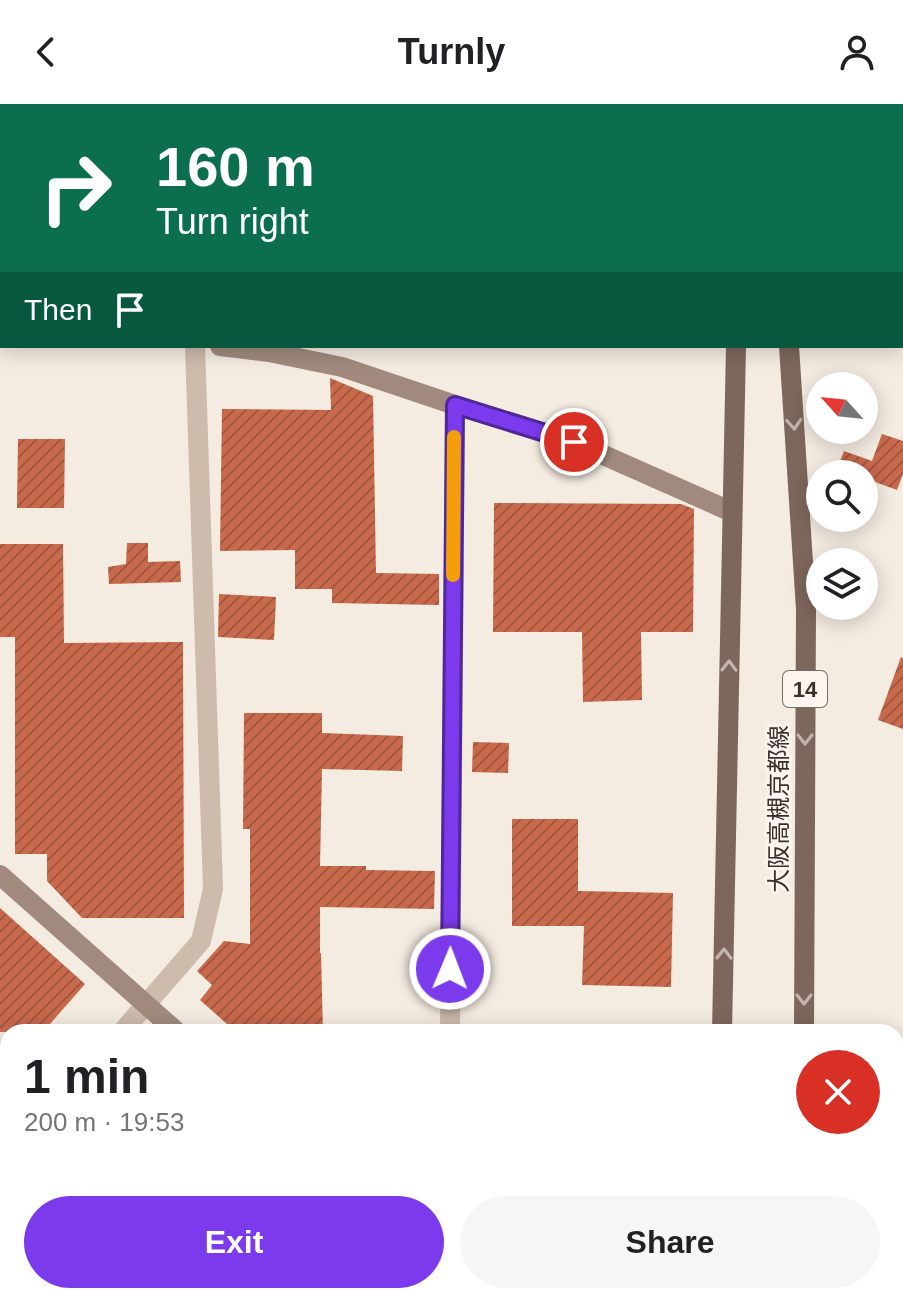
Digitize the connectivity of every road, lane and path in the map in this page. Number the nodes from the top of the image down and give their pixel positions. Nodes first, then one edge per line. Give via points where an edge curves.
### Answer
1 (195, 348) edge
2 (236, 348) edge
3 (736, 348) edge
4 (789, 348) edge
5 (455, 405) junction
6 (732, 512) junction
7 (0, 875) edge
8 (146, 1005) junction
9 (129, 1024) edge
10 (168, 1024) edge
11 (450, 1024) edge
12 (722, 1024) edge
13 (804, 1024) edge

1 - 8 street via 213,889 201,941
2 - 5 street via 342,367
3 - 6 main road
4 -> 13 main road, 大阪高槻京都線 / 14 via 806,609
5 - 6 street via 574,442
5 - 11 street
12 -> 6 main road
7 - 8 street
8 - 9 street
8 - 10 street

